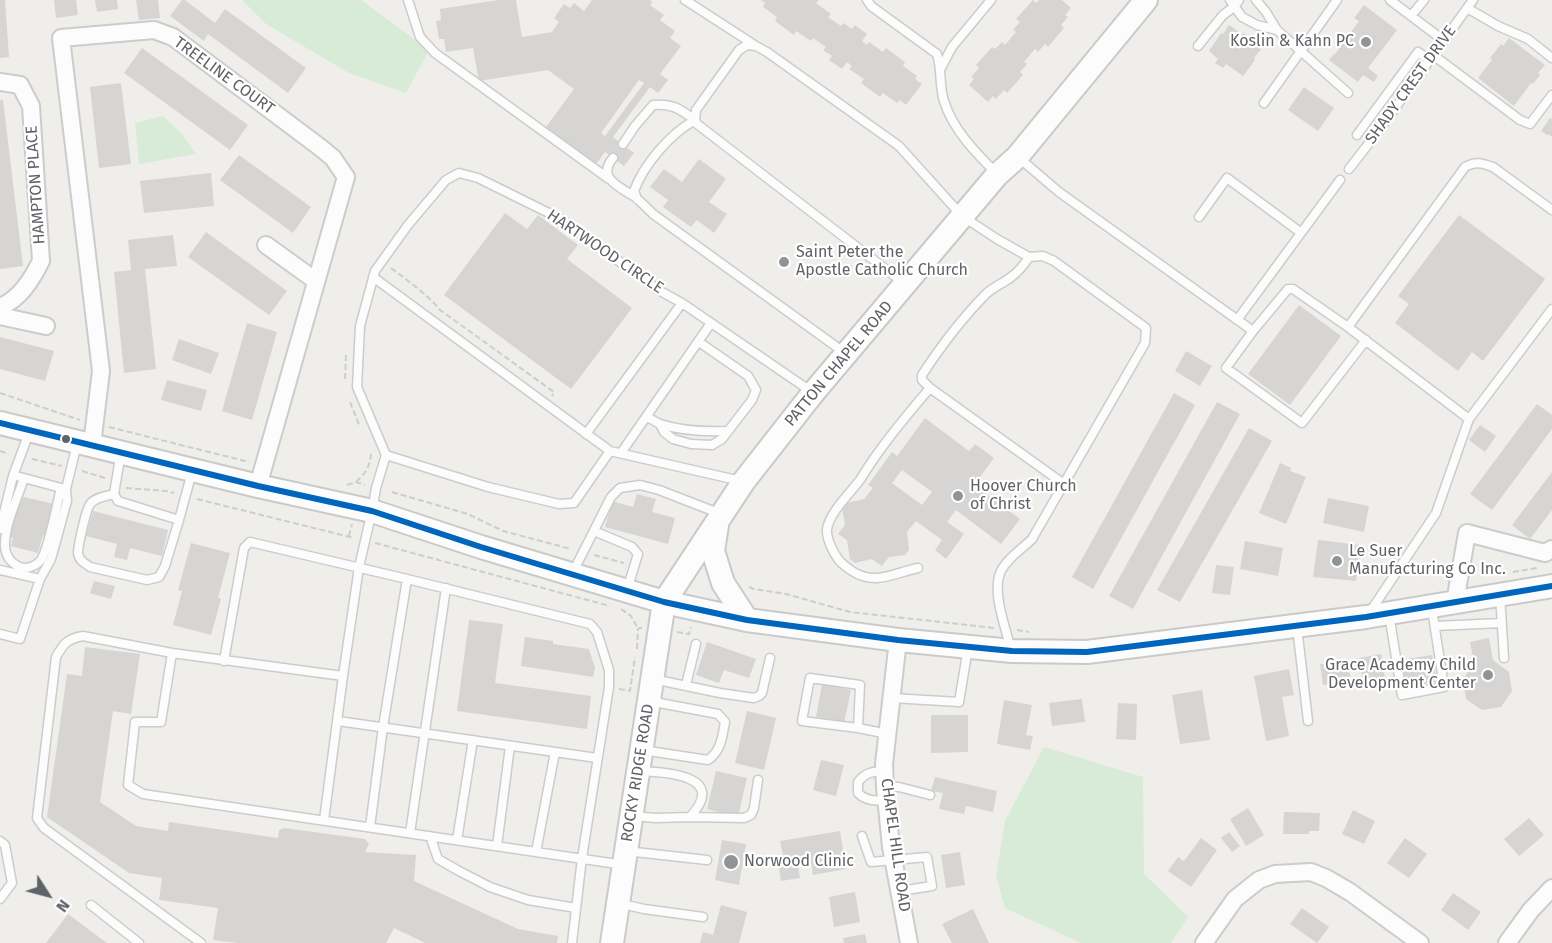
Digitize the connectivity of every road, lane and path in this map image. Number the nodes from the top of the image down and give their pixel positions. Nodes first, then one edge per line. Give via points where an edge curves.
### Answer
1 (408, 0) edge
2 (685, 0) edge
3 (867, 0) edge
4 (991, 0) edge
5 (1146, 0) edge
6 (1256, 0) edge
7 (1337, 0) edge
8 (1390, 0) edge
9 (1424, 0) edge
10 (1473, 0) edge
11 (1234, 2) edge
12 (1467, 8) junction
13 (1412, 16) junction
14 (1277, 30) junction
15 (1443, 40) junction
16 (756, 46) junction
17 (1198, 46) dead end
18 (1300, 52) junction
19 (1431, 57) junction
20 (1552, 58) edge
21 (940, 70) junction
22 (0, 82) edge
23 (1348, 93) dead end
24 (1552, 95) edge
25 (1264, 103) dead end
26 (695, 120) junction
27 (1357, 135) dead end
28 (622, 144) dead end
29 (1017, 157) junction
30 (613, 158) dead end
31 (1349, 169) dead end
32 (997, 175) junction
33 (610, 180) junction
34 (1340, 180) dead end
35 (637, 199) junction
36 (1552, 210) edge
37 (962, 216) junction
38 (1199, 217) dead end
39 (1300, 232) junction
40 (266, 245) dead end
41 (1029, 257) junction
42 (382, 261) junction
43 (373, 277) junction
44 (316, 281) junction
45 (905, 284) junction
46 (682, 303) junction
47 (0, 307) edge
48 (1552, 309) edge
49 (0, 316) edge
50 (1237, 320) junction
51 (711, 323) junction
52 (46, 326) dead end
53 (1348, 327) junction
54 (1253, 331) junction
55 (1366, 340) junction
56 (699, 342) junction
57 (347, 346) dead end
58 (846, 354) junction
59 (345, 385) dead end
60 (930, 388) junction
61 (813, 393) junction
62 (348, 396) dead end
63 (545, 404) junction
64 (647, 417) junction
65 (1469, 418) junction
66 (0, 423) edge
67 (660, 424) junction
68 (30, 430) junction
69 (362, 430) dead end
70 (728, 430) junction
71 (586, 434) junction
72 (85, 443) junction
73 (370, 445) dead end
74 (610, 451) junction
75 (0, 452) edge
76 (122, 452) junction
77 (621, 453) junction
78 (386, 455) junction
79 (20, 457) junction
80 (71, 468) junction
81 (193, 470) junction
82 (13, 476) junction
83 (24, 478) junction
84 (356, 482) dead end
85 (744, 482) junction
86 (115, 483) junction
87 (1064, 484) junction
88 (258, 486) junction
89 (63, 488) junction
90 (392, 492) dead end
91 (114, 494) junction
92 (185, 496) junction
93 (372, 511) junction
94 (720, 518) junction
95 (179, 520) junction
96 (0, 529) edge
97 (594, 531) junction
98 (365, 541) junction
99 (1552, 549) edge
100 (584, 553) junction
101 (359, 567) junction
102 (635, 567) junction
103 (918, 568) dead end
104 (0, 570) edge
105 (572, 574) junction
106 (1546, 577) edge
107 (40, 579) junction
108 (407, 579) junction
109 (723, 583) junction
110 (1503, 584) junction
111 (446, 588) junction
112 (624, 600) junction
113 (664, 602) junction
114 (1455, 602) junction
115 (609, 606) dead end
116 (1389, 614) junction
117 (1434, 616) junction
118 (1366, 617) junction
119 (747, 620) junction
120 (1502, 623) junction
121 (1297, 626) junction
122 (649, 629) junction
123 (1006, 629) junction
124 (1032, 633) dead end
125 (0, 634) edge
126 (898, 640) junction
127 (696, 644) dead end
128 (968, 647) junction
129 (1012, 651) junction
130 (172, 652) junction
131 (770, 658) dead end
132 (1504, 658) dead end
133 (224, 661) junction
134 (343, 676) junction
135 (686, 685) junction
136 (609, 687) junction
137 (651, 690) junction
138 (892, 698) junction
139 (338, 721) junction
140 (1308, 721) dead end
141 (383, 727) junction
142 (858, 728) junction
143 (424, 733) junction
144 (888, 734) junction
145 (473, 740) junction
146 (510, 746) junction
147 (555, 752) junction
148 (597, 758) junction
149 (640, 760) junction
150 (758, 780) dead end
151 (885, 786) junction
152 (930, 795) dead end
153 (631, 816) junction
154 (690, 818) junction
155 (324, 820) junction
156 (370, 827) junction
157 (410, 833) junction
158 (430, 836) junction
159 (862, 836) dead end
160 (457, 840) junction
161 (0, 841) edge
162 (497, 846) junction
163 (536, 852) junction
164 (582, 858) junction
165 (625, 858) junction
166 (894, 859) junction
167 (707, 860) dead end
168 (1552, 888) edge
169 (900, 891) junction
170 (0, 898) edge
171 (618, 903) junction
172 (91, 905) dead end
173 (576, 908) junction
174 (703, 917) dead end
175 (139, 943) edge
176 (201, 943) edge
177 (572, 943) edge
178 (612, 943) edge
179 (909, 943) edge
180 (1204, 943) edge
181 (1420, 943) edge
182 (1507, 943) edge

1 - 33 lane via 420,37 435,53
2 - 16 lane
3 - 21 lane via 937,54
4 - 21 lane via 952,47
5 - 29 street, PATTON CHAPEL ROAD
6 - 14 lane
7 - 18 lane
8 - 13 lane
9 - 13 lane
10 - 12 lane, SHADY CREST DRIVE
11 - 14 lane via 1242,17
11 - 17 lane
12 - 15 lane, SHADY CREST DRIVE
12 - 20 lane via 1527,39
13 - 15 lane
14 - 18 lane
15 - 19 lane, SHADY CREST DRIVE
16 - 26 lane via 747,45 739,50 696,110
16 - 37 lane via 899,146
18 - 23 lane
18 - 25 lane
19 - 24 lane via 1530,124
19 - 27 lane via 1418,52
19 - 31 lane, SHADY CREST DRIVE
21 - 32 lane via 944,100 955,124
22 - 47 street, HAMPTON PLACE via 20,85 32,106 41,261 31,280
26 - 28 lane via 679,108 653,105
26 - 35 lane via 674,134 652,159 634,191
26 - 45 lane
29 - 32 street, PATTON CHAPEL ROAD
29 - 50 lane via 1059,192
30 - 33 lane via 607,167
32 - 37 street, PATTON CHAPEL ROAD
33 - 35 lane
34 - 39 lane
35 - 58 lane
36 - 53 lane via 1493,167 1473,163 1465,167
37 - 41 lane
37 - 45 street, PATTON CHAPEL ROAD
38 - 39 lane via 1227,178
39 - 50 lane
40 - 44 street
41 - 60 lane via 1022,268 992,288 943,343 922,375
41 - 87 lane via 1043,256 1054,261 1146,328 1144,343
42 - 43 lane, HARTWOOD CIRCLE
42 - 46 lane, HARTWOOD CIRCLE via 446,180 459,174 478,178 561,219
42 - 63 path via 440,310 554,392
43 - 63 lane
43 - 78 lane, HARTWOOD CIRCLE via 360,326 357,387
44 - 72 street, TREELINE COURT via 346,177 333,158 173,37 154,30 61,38 101,371
44 - 88 street, TREELINE COURT
45 - 58 street, PATTON CHAPEL ROAD
46 - 51 lane, HARTWOOD CIRCLE
46 - 71 lane, HARTWOOD CIRCLE
48 - 65 lane
49 - 52 street
50 - 54 lane
51 - 56 lane
51 - 61 lane, HARTWOOD CIRCLE
53 - 54 lane via 1288,289
53 - 55 lane
54 - 55 lane via 1226,368 1302,423
55 - 65 lane
56 - 64 lane
56 - 70 lane via 748,376 756,390
57 - 59 path
58 - 61 street, PATTON CHAPEL ROAD
60 - 87 lane
60 - 103 lane via 840,504 827,531 837,558 856,574 869,579 885,578
61 - 85 street, PATTON CHAPEL ROAD
62 - 69 path
63 - 71 lane
64 - 67 lane
64 - 77 lane
65 - 118 lane via 1436,513
66 - 68 street
67 - 70 lane via 677,429
67 - 70 lane via 673,439 712,446
68 - 72 street
68 - 79 lane
71 - 74 lane
72 - 76 street
72 - 80 lane
73 - 84 path via 370,465
74 - 77 lane
74 - 78 lane via 574,503 560,504 488,487
75 - 79 path
76 - 81 street
76 - 86 lane
77 - 85 lane
78 - 93 lane
79 - 80 path
79 - 82 lane
80 - 86 path
80 - 89 lane
81 - 88 street
81 - 92 lane
82 - 83 lane
82 - 96 lane
83 - 89 lane
83 - 89 lane via 5,544 10,560 22,568 37,564 44,554
85 - 94 street, PATTON CHAPEL ROAD
86 - 91 lane
86 - 92 path via 125,488
87 - 123 lane via 1032,539 1011,557 997,579
88 - 93 street
89 - 107 lane via 67,501 51,559
90 - 100 path via 468,514 503,531
91 - 95 lane via 118,501
91 - 95 lane via 91,503 86,513 78,554 90,567 147,580 159,577
92 - 95 lane
92 - 98 path
93 - 98 lane
93 - 105 street
94 - 97 lane via 640,485 620,488 611,497
94 - 109 street via 713,551
94 - 113 street, PATTON CHAPEL ROAD
97 - 100 lane
97 - 102 lane via 632,547 638,554
98 - 101 lane
98 - 115 path
99 - 114 street via 1545,553 1467,533
100 - 102 path
100 - 105 lane
101 - 108 lane
101 - 133 lane via 250,542 244,548
101 - 134 lane
102 - 112 lane
104 - 107 lane
105 - 112 street
106 - 110 street
106 - 110 path
107 - 125 lane via 20,639
108 - 111 lane
108 - 141 lane
109 - 119 street
109 - 123 path via 734,580 754,589 850,612
110 - 114 street
110 - 120 lane
111 - 136 lane via 590,624 597,632 609,670
111 - 143 lane
112 - 113 street
112 - 122 path via 632,616
113 - 119 street
113 - 122 street, ROCKY RIDGE ROAD
114 - 117 street
116 - 117 street
116 - 117 lane via 1402,695 1444,687
116 - 118 street
117 - 120 lane
118 - 121 street
119 - 126 street
120 - 132 lane
121 - 129 street via 1086,652
121 - 140 lane
122 - 136 path via 637,650 630,691
122 - 137 street, ROCKY RIDGE ROAD
123 - 124 path
123 - 129 lane
126 - 128 street
126 - 138 street, CHAPEL HILL ROAD
127 - 135 lane
128 - 129 street
128 - 138 lane via 958,702
130 - 133 lane
130 - 155 lane via 161,722 135,722 128,785 143,794
130 - 176 lane via 83,636 63,644 56,657 37,818 44,828
131 - 135 lane via 762,693 754,698
133 - 134 lane
134 - 139 lane
135 - 137 lane
136 - 148 lane
137 - 149 street, ROCKY RIDGE ROAD
137 - 149 lane via 718,714 725,722 719,749 708,760
138 - 144 street, CHAPEL HILL ROAD
139 - 141 lane
139 - 155 lane
141 - 143 lane
141 - 156 lane
142 - 142 lane via 860,686 810,678 802,722
142 - 144 lane
143 - 145 lane
143 - 157 lane
144 - 151 street, CHAPEL HILL ROAD
145 - 146 lane
145 - 160 lane
146 - 147 lane
146 - 162 lane
147 - 148 lane
147 - 163 lane
148 - 164 lane
149 - 153 street, ROCKY RIDGE ROAD
149 - 154 lane via 662,772 698,783 703,790 702,798
150 - 154 lane via 751,815
151 - 152 lane
151 - 166 street, CHAPEL HILL ROAD
153 - 154 lane
153 - 165 street, ROCKY RIDGE ROAD
155 - 156 lane
156 - 157 lane
157 - 158 lane
158 - 160 lane
158 - 173 lane via 438,859 459,871 528,900
159 - 166 lane via 871,862
160 - 162 lane
161 - 170 lane via 5,845 12,883
162 - 163 lane
163 - 164 lane
164 - 165 lane
164 - 173 lane
165 - 167 lane
165 - 171 street, ROCKY RIDGE ROAD
166 - 169 street, CHAPEL HILL ROAD
166 - 169 lane via 927,857 932,886
168 - 182 street
169 - 179 street, CHAPEL HILL ROAD
171 - 174 lane
171 - 178 street, ROCKY RIDGE ROAD
172 - 175 lane
173 - 177 lane
180 - 181 street via 1243,892 1259,880 1293,872 1311,872 1350,891

